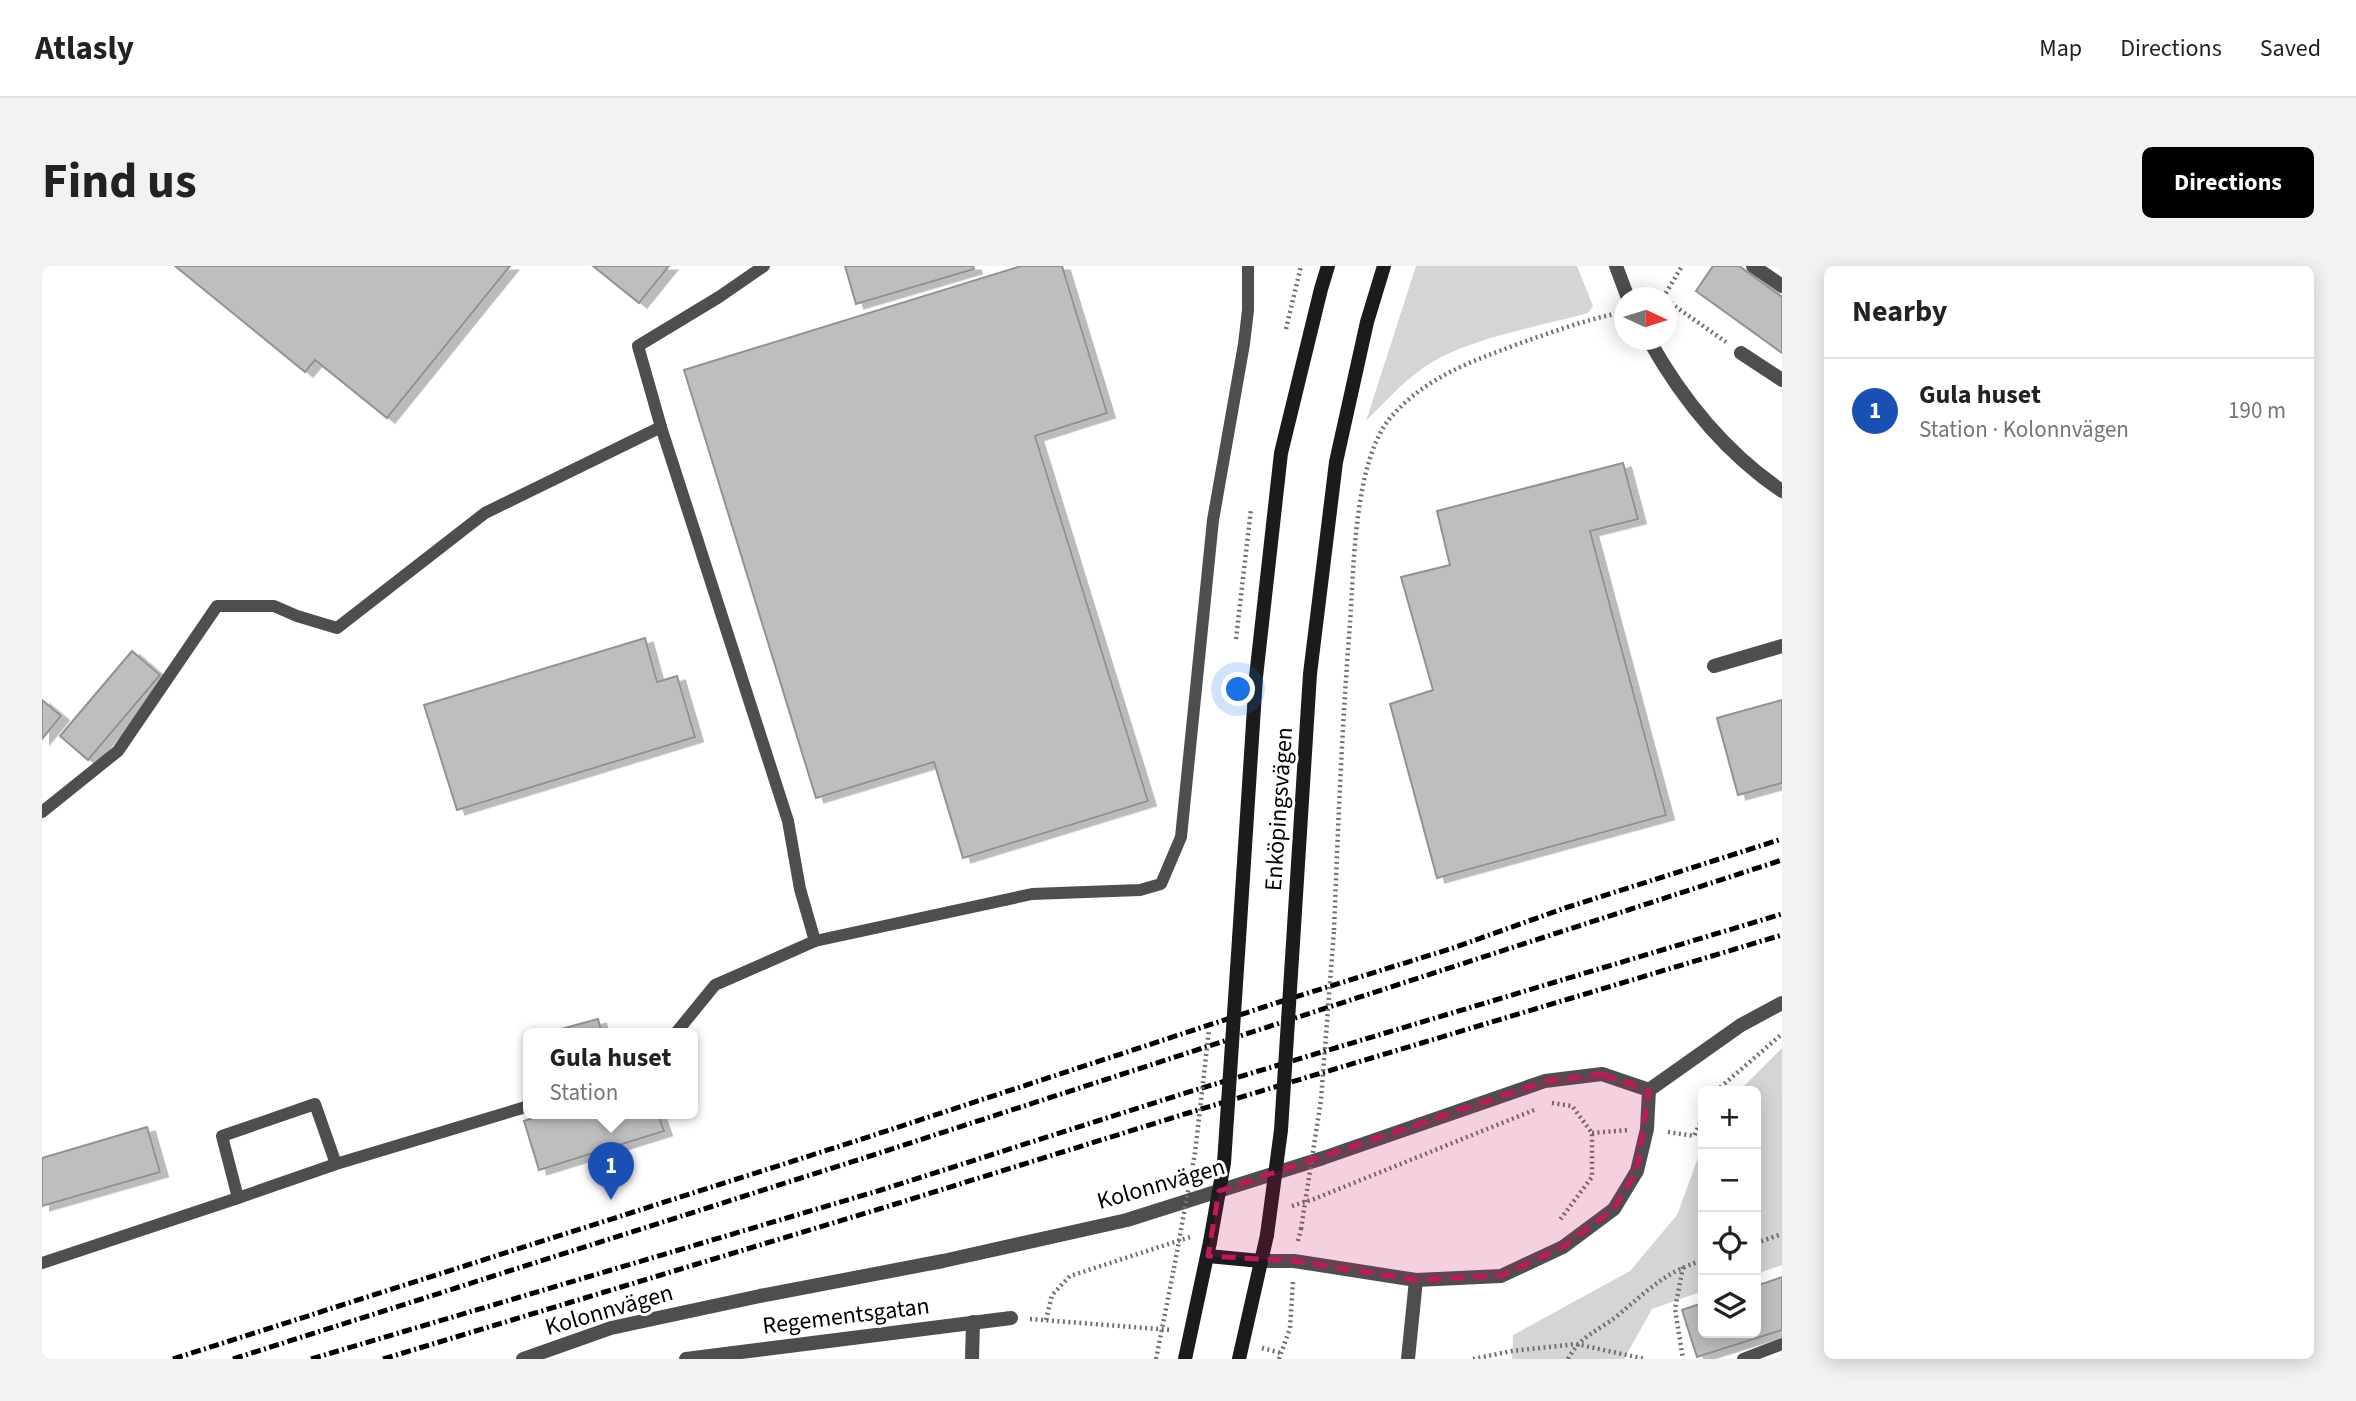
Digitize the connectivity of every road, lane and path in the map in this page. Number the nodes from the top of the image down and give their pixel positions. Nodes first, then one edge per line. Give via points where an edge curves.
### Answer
1 (764, 266) edge
2 (1248, 266) edge
3 (1328, 266) edge
4 (1384, 266) edge
5 (1616, 266) edge
6 (1682, 266) edge
7 (1753, 266) edge
8 (1782, 286) edge
9 (1625, 287) edge
10 (1671, 287) edge
11 (1677, 308) edge
12 (1614, 314) edge
13 (1655, 350) edge
14 (1741, 353) joint
15 (1782, 380) edge
16 (661, 427) junction
17 (1782, 491) edge
18 (1782, 646) edge
19 (1714, 666) dead end
20 (42, 812) edge
21 (815, 941) junction
22 (1782, 1003) edge
23 (680, 1028) edge
24 (1209, 1028) dead end
25 (1782, 1034) edge
26 (1722, 1086) edge
27 (1649, 1090) junction
28 (1551, 1103) dead end
29 (523, 1108) edge
30 (1539, 1108) dead end
31 (1698, 1128) edge
32 (1694, 1136) dead end
33 (336, 1164) junction
34 (238, 1198) junction
35 (1288, 1207) dead end
36 (1559, 1222) dead end
37 (1782, 1234) edge
38 (1195, 1235) dead end
39 (1761, 1241) edge
40 (1209, 1249) junction
41 (1261, 1261) junction
42 (1294, 1261) junction
43 (1698, 1262) edge
44 (42, 1263) edge
45 (1683, 1266) junction
46 (1416, 1280) junction
47 (1011, 1318) dead end
48 (973, 1322) junction
49 (1161, 1329) junction
50 (1576, 1344) junction
51 (1782, 1344) edge
52 (523, 1359) edge
53 (686, 1359) edge
54 (972, 1359) edge
55 (1156, 1359) edge
56 (1185, 1359) edge
57 (1239, 1359) edge
58 (1279, 1359) edge
59 (1408, 1359) edge
60 (1473, 1359) edge
61 (1568, 1359) edge
62 (1645, 1359) edge
63 (1683, 1359) edge
64 (1743, 1359) edge

1 - 16 lane via 638,346
2 - 21 lane via 1248,310 1213,520 1181,836 1161,884 1140,890 1032,894
3 - 40 main road, Enköpingsvägen, bridge via 1281,453 1256,677 1224,1163
4 - 41 main road, Enköpingsvägen, bridge via 1336,462 1310,674 1281,1130
5 - 9 street
6 - 10 path
7 - 8 street
11 - 14 path
12 - 42 path, bridge via 1465,363 1390,418 1377,440 1359,510 1342,718 1334,930 1321,1100
13 - 17 street via 1707,424 1749,467
14 - 15 street
16 - 20 lane via 485,513 337,628 274,606 217,606 118,751
16 - 21 lane via 788,821
18 - 19 street
21 - 23 lane via 715,985
22 - 27 street via 1741,1025
24 - 49 path, bridge via 1195,1153
25 - 26 path
27 - 46 street via 1647,1129 1637,1171 1614,1209 1563,1247 1502,1276
27 - 52 street, Kolonnvägen via 1602,1074 1545,1081 1127,1220 611,1328
28 - 36 path via 1572,1106 1592,1133 1592,1177
29 - 33 lane
30 - 35 path
31 - 32 path
33 - 34 lane
33 - 34 lane via 315,1104 222,1136
34 - 44 lane
37 - 39 path
38 - 49 path via 1070,1276 1052,1295 1046,1320
40 - 41 main road
40 - 56 main road, Enköpingsvägen
41 - 42 street
41 - 57 main road, Enköpingsvägen
42 - 46 street
42 - 58 path via 1290,1328
43 - 45 path
45 - 50 path via 1656,1281
45 - 63 path via 1675,1309
46 - 59 street
47 - 48 street, Regementsgatan
48 - 53 street, Regementsgatan
48 - 54 street
49 - 55 path
50 - 60 path
50 - 61 path
50 - 62 path
51 - 64 lane

